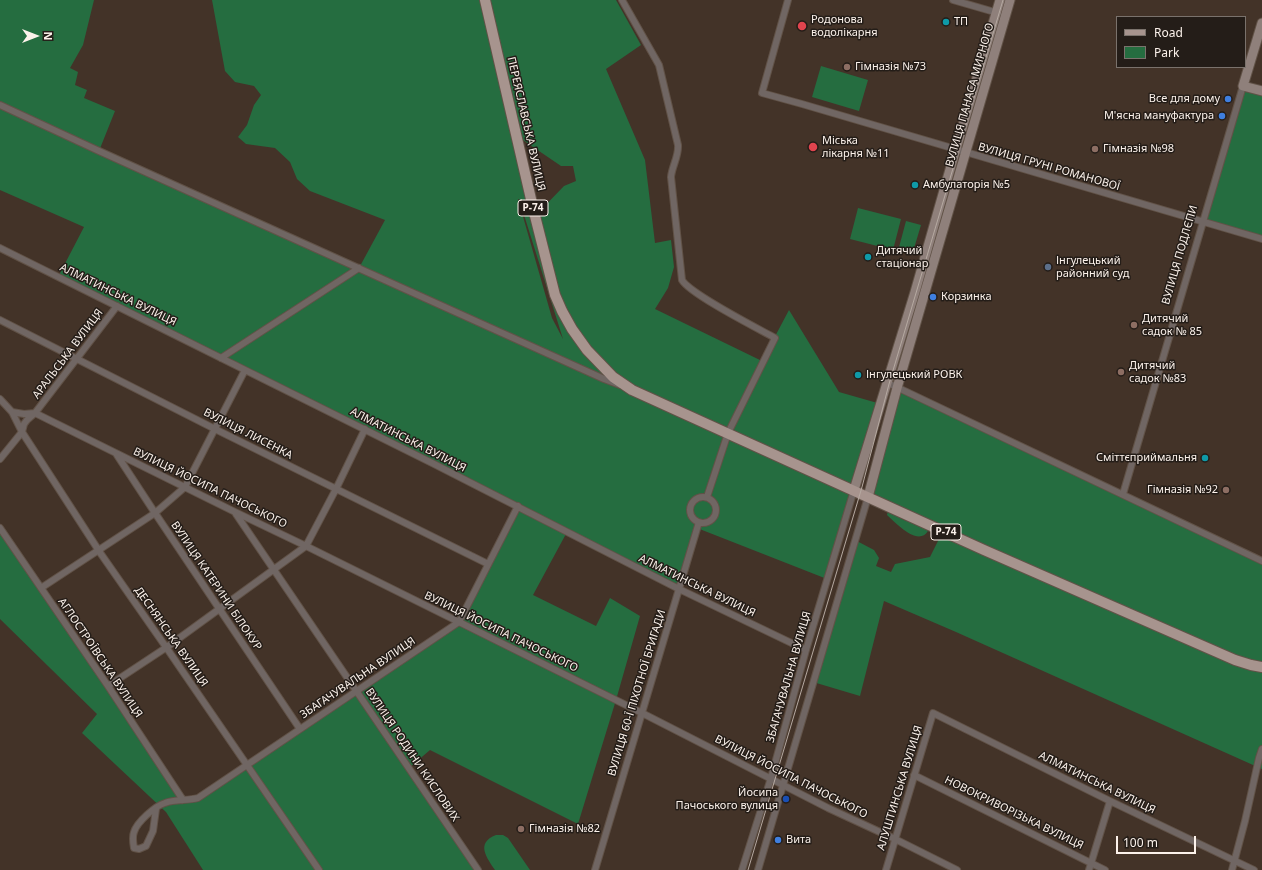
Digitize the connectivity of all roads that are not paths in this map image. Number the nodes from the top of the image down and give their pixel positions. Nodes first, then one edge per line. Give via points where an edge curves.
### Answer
1 (484, 0) edge
2 (622, 0) edge
3 (788, 0) edge
4 (953, 0) edge
5 (1000, 0) edge
6 (1010, 0) edge
7 (1001, 14) junction
8 (1262, 23) edge
9 (1243, 86) junction
10 (1262, 91) edge
11 (0, 105) edge
12 (956, 150) junction
13 (965, 152) junction
14 (1203, 221) junction
15 (1262, 239) edge
16 (0, 248) edge
17 (359, 268) junction
18 (117, 306) junction
19 (0, 320) edge
20 (77, 358) junction
21 (221, 358) junction
22 (245, 370) junction
23 (888, 383) junction
24 (897, 388) junction
25 (632, 390) junction
26 (0, 399) edge
27 (12, 412) junction
28 (35, 413) junction
29 (215, 429) junction
30 (365, 429) junction
31 (22, 432) junction
32 (728, 433) junction
33 (117, 453) junction
34 (0, 459) edge
35 (185, 487) junction
36 (336, 489) junction
37 (854, 490) junction
38 (1123, 494) junction
39 (707, 497) junction
40 (868, 497) junction
41 (518, 506) junction
42 (235, 512) junction
43 (155, 513) junction
44 (699, 522) junction
45 (0, 528) edge
46 (306, 546) junction
47 (99, 550) junction
48 (1262, 561) edge
49 (488, 564) junction
50 (274, 570) junction
51 (41, 588) junction
52 (679, 589) junction
53 (219, 609) junction
54 (459, 622) junction
55 (166, 647) junction
56 (806, 650) junction
57 (1262, 667) edge
58 (108, 686) junction
59 (356, 691) junction
60 (642, 713) junction
61 (933, 713) joint
62 (300, 729) junction
63 (1262, 749) edge
64 (247, 765) junction
65 (914, 775) junction
66 (771, 778) junction
67 (783, 785) junction
68 (183, 800) junction
69 (1110, 802) junction
70 (156, 809) junction
71 (895, 839) junction
72 (1235, 861) junction
73 (1091, 863) junction
74 (318, 870) edge
75 (478, 870) edge
76 (595, 870) edge
77 (742, 870) edge
78 (758, 870) edge
79 (886, 870) edge
80 (956, 870) edge
81 (1089, 870) edge
82 (1105, 870) edge
83 (1232, 870) edge
84 (1254, 870) edge

1 - 25 main road, ПЕРЕЯСЛАВСЬКА ВУЛИЦЯ / Р-74 via 534,212 562,311 587,350 613,377
2 - 32 street via 658,65 678,145 671,177 682,280 694,290 774,338
3 - 12 street, ВУЛИЦЯ ГРУНІ РОМАНОВОЇ via 762,93
4 - 7 street
5 - 7 main road, ВУЛИЦЯ ПАНАСА МИРНОГО
6 - 7 main road, ВУЛИЦЯ ПАНАСА МИРНОГО
7 - 12 main road, ВУЛИЦЯ ПАНАСА МИРНОГО
7 - 13 main road, ВУЛИЦЯ ПАНАСА МИРНОГО
8 - 9 main road, ВУЛИЦЯ ПОДЛЄПИ
9 - 10 main road
9 - 14 street, ВУЛИЦЯ ПОДЛЄПИ
11 - 17 street
12 - 13 street, ВУЛИЦЯ ГРУНІ РОМАНОВОЇ
12 - 23 main road, ВУЛИЦЯ ПАНАСА МИРНОГО
13 - 14 street, ВУЛИЦЯ ГРУНІ РОМАНОВОЇ
13 - 24 main road, ВУЛИЦЯ ПАНАСА МИРНОГО
14 - 15 street, ВУЛИЦЯ ГРУНІ РОМАНОВОЇ
14 - 38 street, ВУЛИЦЯ ПОДЛЄПИ
16 - 18 street, АЛМАТИНСЬКА ВУЛИЦЯ
17 - 21 street
17 - 25 street
18 - 20 street, АРАЛЬСЬКА ВУЛИЦЯ
18 - 21 street, АЛМАТИНСЬКА ВУЛИЦЯ
19 - 20 street, ВУЛИЦЯ ЛИСЕНКА
20 - 28 street, АРАЛЬСЬКА ВУЛИЦЯ
20 - 29 street, ВУЛИЦЯ ЛИСЕНКА
21 - 22 street, АЛМАТИНСЬКА ВУЛИЦЯ
22 - 29 street
22 - 30 street, АЛМАТИНСЬКА ВУЛИЦЯ
23 - 24 street
23 - 37 main road, ВУЛИЦЯ ПАНАСА МИРНОГО
24 - 38 street
24 - 40 main road, ВУЛИЦЯ ПАНАСА МИРНОГО
25 - 32 main road, Р-74
26 - 27 street
27 - 28 street, АРАЛЬСЬКА ВУЛИЦЯ
27 - 31 street, ДЕСНЯНСЬКА ВУЛИЦЯ
28 - 31 street via 24,424
28 - 33 street, ВУЛИЦЯ ЙОСИПА ПАЧОСЬКОГО
29 - 35 street
29 - 36 street, ВУЛИЦЯ ЛИСЕНКА
30 - 36 street
30 - 41 street, АЛМАТИНСЬКА ВУЛИЦЯ
31 - 34 street
31 - 47 street, ДЕСНЯНСЬКА ВУЛИЦЯ
32 - 37 main road, Р-74
32 - 39 street
33 - 35 street, ВУЛИЦЯ ЙОСИПА ПАЧОСЬКОГО
33 - 43 street, ВУЛИЦЯ КАТЕРИНИ БІЛОКУР
35 - 42 street, ВУЛИЦЯ ЙОСИПА ПАЧОСЬКОГО
35 - 43 street
36 - 46 street
36 - 49 street, ВУЛИЦЯ ЛИСЕНКА
37 - 40 main road, Р-74
37 - 56 street, ЗБАГАЧУВАЛЬНА ВУЛИЦЯ
38 - 48 street
39 - 44 street via 698,498 691,505 691,513
39 - 44 street via 715,505 715,514 708,521
40 - 57 main road, Р-74 via 1235,660
40 - 67 street
41 - 49 street, ЗБАГАЧУВАЛЬНА ВУЛИЦЯ
41 - 52 street, АЛМАТИНСЬКА ВУЛИЦЯ
42 - 46 street, ВУЛИЦЯ ЙОСИПА ПАЧОСЬКОГО
42 - 50 street, ВУЛИЦЯ РОДИНИ КИСЛОВИХ
43 - 47 street
43 - 53 street, ВУЛИЦЯ КАТЕРИНИ БІЛОКУР
44 - 52 street, ВУЛИЦЯ 60-Ї ПІХОТНОЇ БРИГАДИ
45 - 51 street, АГЛОСТРОЇВСЬКА ВУЛИЦЯ
46 - 50 street
46 - 54 street, ВУЛИЦЯ ЙОСИПА ПАЧОСЬКОГО
47 - 51 street
47 - 55 street, ДЕСНЯНСЬКА ВУЛИЦЯ
49 - 54 street, ЗБАГАЧУВАЛЬНА ВУЛИЦЯ
50 - 53 street
50 - 59 street, ВУЛИЦЯ РОДИНИ КИСЛОВИХ
51 - 58 street, АГЛОСТРОЇВСЬКА ВУЛИЦЯ
52 - 56 street, АЛМАТИНСЬКА ВУЛИЦЯ
52 - 60 street, ВУЛИЦЯ 60-Ї ПІХОТНОЇ БРИГАДИ
53 - 55 street
53 - 62 street, ВУЛИЦЯ КАТЕРИНИ БІЛОКУР
54 - 59 street, ЗБАГАЧУВАЛЬНА ВУЛИЦЯ
54 - 60 street, ВУЛИЦЯ ЙОСИПА ПАЧОСЬКОГО
55 - 58 street
55 - 64 street, ДЕСНЯНСЬКА ВУЛИЦЯ
56 - 66 street, ЗБАГАЧУВАЛЬНА ВУЛИЦЯ
58 - 68 street, АГЛОСТРОЇВСЬКА ВУЛИЦЯ
59 - 62 street, ЗБАГАЧУВАЛЬНА ВУЛИЦЯ
59 - 75 street, ВУЛИЦЯ РОДИНИ КИСЛОВИХ
60 - 66 street, ВУЛИЦЯ ЙОСИПА ПАЧОСЬКОГО
60 - 76 street, ВУЛИЦЯ 60-Ї ПІХОТНОЇ БРИГАДИ
61 - 65 street, АЛУШТИНСЬКА ВУЛИЦЯ
61 - 69 street, АЛМАТИНСЬКА ВУЛИЦЯ
62 - 64 street, ЗБАГАЧУВАЛЬНА ВУЛИЦЯ
63 - 72 street
64 - 68 street, ЗБАГАЧУВАЛЬНА ВУЛИЦЯ via 198,798
64 - 74 street, ДЕСНЯНСЬКА ВУЛИЦЯ
65 - 71 street, АЛУШТИНСЬКА ВУЛИЦЯ
65 - 73 street, НОВОКРИВОРІЗЬКА ВУЛИЦЯ
66 - 67 street, ВУЛИЦЯ ЙОСИПА ПАЧОСЬКОГО
66 - 77 street, ЗБАГАЧУВАЛЬНА ВУЛИЦЯ
67 - 71 street, ВУЛИЦЯ ЙОСИПА ПАЧОСЬКОГО
67 - 78 street
68 - 70 street, ЗБАГАЧУВАЛЬНА ВУЛИЦЯ via 163,803
69 - 72 street, АЛМАТИНСЬКА ВУЛИЦЯ
69 - 73 street
70 - 70 street, ЗБАГАЧУВАЛЬНА ВУЛИЦЯ via 144,817 134,831 134,848 146,846 153,831
71 - 79 street, АЛУШТИНСЬКА ВУЛИЦЯ
71 - 80 street, ВУЛИЦЯ ЙОСИПА ПАЧОСЬКОГО
72 - 83 street
72 - 84 street, АЛМАТИНСЬКА ВУЛИЦЯ
73 - 81 street
73 - 82 street, НОВОКРИВОРІЗЬКА ВУЛИЦЯ

